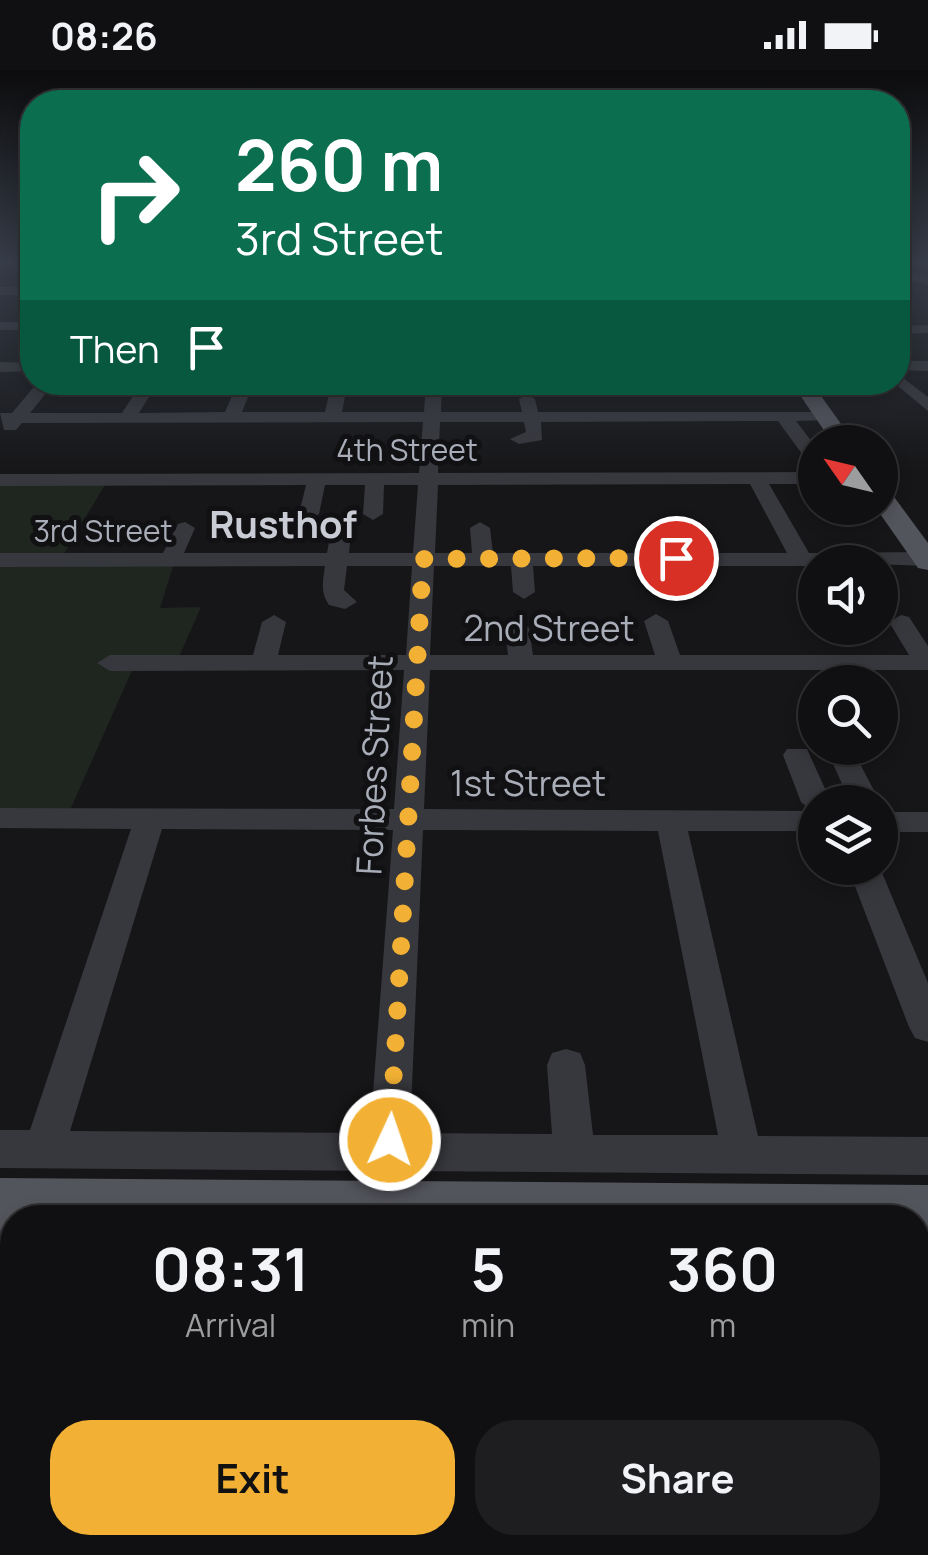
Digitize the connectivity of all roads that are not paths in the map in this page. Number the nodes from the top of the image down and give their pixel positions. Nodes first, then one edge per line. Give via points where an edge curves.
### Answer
1 (33, 395) edge
2 (142, 395) edge
3 (241, 395) edge
4 (337, 395) edge
5 (433, 395) edge
6 (484, 395) edge
7 (527, 395) edge
8 (660, 395) edge
9 (744, 395) edge
10 (810, 395) edge
11 (581, 396) dead end
12 (384, 416) junction
13 (432, 416) junction
14 (484, 416) junction
15 (762, 416) junction
16 (783, 416) junction
17 (824, 416) junction
18 (9, 417) edge
19 (128, 417) junction
20 (232, 417) junction
21 (332, 417) junction
22 (680, 421) junction
23 (596, 422) junction
24 (831, 425) edge
25 (798, 436) edge
26 (379, 437) dead end
27 (0, 438) edge
28 (518, 439) dead end
29 (480, 469) junction
30 (428, 479) junction
31 (650, 479) junction
32 (0, 480) edge
33 (214, 480) junction
34 (275, 480) junction
35 (317, 480) junction
36 (375, 480) junction
37 (798, 481) edge
38 (761, 487) junction
39 (798, 492) edge
40 (482, 501) dead end
41 (658, 502) dead end
42 (204, 505) dead end
43 (267, 506) dead end
44 (309, 514) dead end
45 (373, 514) dead end
46 (898, 520) edge
47 (186, 528) dead end
48 (480, 528) dead end
49 (341, 531) dead end
50 (626, 533) dead end
51 (744, 534) dead end
52 (798, 553) edge
53 (636, 558) junction
54 (755, 558) junction
55 (798, 558) edge
56 (337, 559) junction
57 (423, 559) junction
58 (483, 559) junction
59 (522, 559) junction
60 (0, 560) edge
61 (171, 560) junction
62 (898, 560) edge
63 (927, 560) edge
64 (524, 592) dead end
65 (346, 602) dead end
66 (656, 621) dead end
67 (900, 622) dead end
68 (277, 628) dead end
69 (517, 628) dead end
70 (194, 636) dead end
71 (927, 662) edge
72 (110, 663) dead end
73 (185, 663) junction
74 (270, 663) junction
75 (670, 663) junction
76 (418, 664) junction
77 (522, 664) junction
78 (797, 755) dead end
79 (848, 766) dead end
80 (809, 785) edge
81 (857, 785) edge
82 (0, 818) edge
83 (150, 818) junction
84 (409, 820) junction
85 (672, 821) junction
86 (798, 821) edge
87 (898, 822) edge
88 (928, 822) edge
89 (871, 885) edge
90 (928, 1027) edge
91 (566, 1065) dead end
92 (0, 1150) edge
93 (44, 1150) junction
94 (389, 1152) junction
95 (574, 1154) junction
96 (742, 1155) junction
97 (928, 1156) edge
98 (0, 1204) edge
99 (133, 1205) edge

1 - 18 street
2 - 19 street
3 - 20 street
4 - 21 street
5 - 13 street, Forbes Street
6 - 14 street
7 - 14 street
7 - 23 street
7 - 28 street via 536,436
8 - 22 street
9 - 15 street
10 - 17 main road
11 - 23 street
12 - 13 street
12 - 21 street via 357,424
12 - 26 street
13 - 14 street
13 - 30 street, Forbes Street
15 - 16 street
15 - 22 street
16 - 17 street
16 - 25 street
17 - 24 main road
18 - 19 street
18 - 27 street
19 - 20 street
20 - 21 street
22 - 23 street
29 - 30 street, 4th Street
29 - 31 street, 4th Street via 575,489
29 - 40 street
30 - 36 street, 4th Street
30 - 57 street, Forbes Street
31 - 38 street, 4th Street via 675,468
31 - 41 street
32 - 33 street, 4th Street
33 - 34 street, 4th Street
33 - 42 street
34 - 35 street, 4th Street
34 - 43 street
35 - 36 street, 4th Street
35 - 44 street
36 - 45 street
37 - 38 street, 4th Street
38 - 39 street
38 - 52 street
46 - 63 main road
47 - 61 street
48 - 58 street
49 - 56 street
50 - 53 street
51 - 54 street
53 - 54 street, 3rd Street
53 - 59 street, 3rd Street
54 - 55 street, 3rd Street
56 - 57 street, 3rd Street
56 - 61 street, 3rd Street via 301,552
56 - 65 street via 333,590
57 - 58 street, 3rd Street
57 - 76 street, Forbes Street
58 - 59 street, 3rd Street
59 - 64 street
60 - 61 street, 3rd Street
62 - 63 street, 3rd Street
66 - 75 street
67 - 71 street
68 - 74 street
69 - 77 street
70 - 73 street
71 - 75 street, 2nd Street
72 - 73 street, 2nd Street
73 - 74 street, 2nd Street
74 - 76 street, 2nd Street
75 - 77 street, 2nd Street
76 - 77 street, 2nd Street
76 - 84 street, Forbes Street
78 - 80 street
79 - 81 street
82 - 83 street, 1st Street
83 - 84 street, 1st Street
83 - 93 street
84 - 85 street, 1st Street
84 - 94 street, Forbes Street
85 - 86 street, 1st Street
85 - 96 street
87 - 88 street
89 - 90 street
91 - 95 street
92 - 93 street
93 - 94 street
94 - 95 street
95 - 96 street
96 - 97 street
98 - 99 main road

